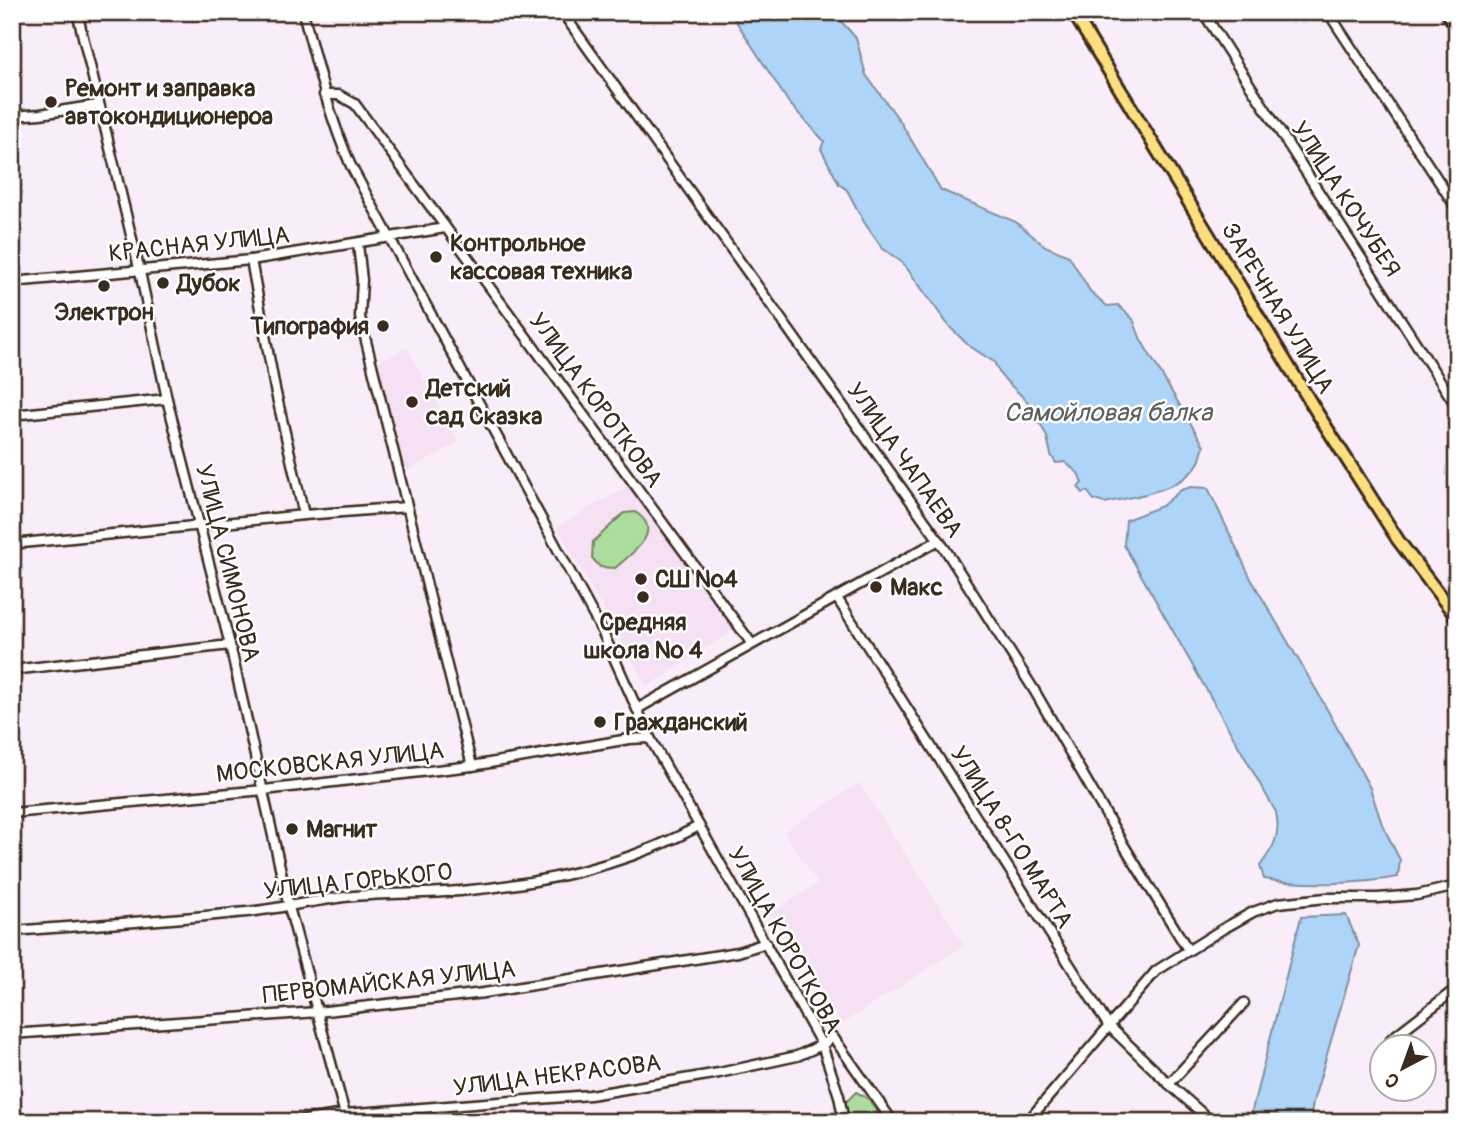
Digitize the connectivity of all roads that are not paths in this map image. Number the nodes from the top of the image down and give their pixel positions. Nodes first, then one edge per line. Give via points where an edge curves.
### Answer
1 (77, 12) edge
2 (303, 12) edge
3 (562, 12) edge
4 (1073, 12) edge
5 (1203, 12) edge
6 (1328, 12) edge
7 (1445, 12) edge
8 (1457, 30) edge
9 (324, 95) junction
10 (98, 105) junction
11 (12, 116) edge
12 (1457, 209) edge
13 (445, 228) junction
14 (389, 238) junction
15 (358, 244) junction
16 (251, 260) junction
17 (140, 272) junction
18 (12, 282) edge
19 (167, 399) junction
20 (1457, 407) edge
21 (12, 415) edge
22 (407, 507) junction
23 (304, 514) junction
24 (198, 527) junction
25 (939, 540) junction
26 (12, 544) edge
27 (837, 598) junction
28 (1457, 618) edge
29 (752, 644) junction
30 (230, 645) junction
31 (12, 670) edge
32 (637, 709) junction
33 (650, 738) junction
34 (472, 766) junction
35 (264, 790) junction
36 (12, 813) edge
37 (699, 826) junction
38 (1457, 886) edge
39 (289, 907) junction
40 (12, 931) edge
41 (766, 943) junction
42 (1188, 950) junction
43 (1457, 988) edge
44 (1244, 1003) dead end
45 (317, 1012) junction
46 (1108, 1025) junction
47 (1400, 1032) edge
48 (12, 1034) edge
49 (822, 1045) junction
50 (1169, 1084) junction
51 (346, 1118) edge
52 (292, 1122) edge
53 (844, 1122) edge
54 (893, 1122) edge
55 (1027, 1122) edge
56 (1212, 1122) edge

1 - 10 street, УЛИЦА СИМОНОВА
2 - 9 street
3 - 25 street, УЛИЦА ЧАПАЕВА
4 - 28 main road, ЗАРЕЧНАЯ УЛИЦА via 1383,516
5 - 20 street, УЛИЦА КОЧУБЕЯ
6 - 12 street
7 - 8 street
9 - 13 street, УЛИЦА КОРОТКОВА via 339,95 355,104
9 - 14 street via 346,154
10 - 11 street
10 - 17 street, УЛИЦА СИМОНОВА
13 - 14 street, КРАСНАЯ УЛИЦА
13 - 29 street, УЛИЦА КОРОТКОВА
14 - 15 street, КРАСНАЯ УЛИЦА
14 - 32 street, УЛИЦА КОРОТКОВА via 606,638
15 - 16 street, КРАСНАЯ УЛИЦА
15 - 22 street via 360,317
16 - 17 street, КРАСНАЯ УЛИЦА
16 - 23 street
17 - 18 street, КРАСНАЯ УЛИЦА
17 - 19 street, УЛИЦА СИМОНОВА
19 - 21 street
19 - 24 street, УЛИЦА СИМОНОВА
22 - 23 street
22 - 34 street
23 - 24 street
24 - 26 street
24 - 30 street, УЛИЦА СИМОНОВА
25 - 27 street
25 - 42 street, УЛИЦА ЧАПАЕВА
27 - 29 street
27 - 46 street, УЛИЦА 8-ГО МАРТА
29 - 32 street
30 - 31 street
30 - 35 street, УЛИЦА СИМОНОВА
32 - 33 street, УЛИЦА КОРОТКОВА
33 - 34 street, МОСКОВСКАЯ УЛИЦА
33 - 37 street, УЛИЦА КОРОТКОВА
34 - 35 street, МОСКОВСКАЯ УЛИЦА
35 - 36 street, МОСКОВСКАЯ УЛИЦА
35 - 39 street, УЛИЦА СИМОНОВА
37 - 39 street, УЛИЦА ГОРЬКОГО via 606,863 515,885 354,896
37 - 41 street, УЛИЦА КОРОТКОВА
38 - 42 street via 1417,895 1278,903 1253,912
39 - 40 street, УЛИЦА ГОРЬКОГО
39 - 45 street, УЛИЦА СИМОНОВА
41 - 45 street, ПЕРВОМАЙСКАЯ УЛИЦА via 738,952 484,993
41 - 49 street, УЛИЦА КОРОТКОВА
42 - 46 street via 1157,971
43 - 47 street
44 - 50 street
45 - 48 street, ПЕРВОМАЙСКАЯ УЛИЦА
45 - 51 street, УЛИЦА СИМОНОВА
46 - 50 street, УЛИЦА 8-ГО МАРТА
46 - 55 street
49 - 51 street, УЛИЦА НЕКРАСОВА via 760,1065 590,1095
49 - 53 street, УЛИЦА КОРОТКОВА
49 - 54 street via 833,1037
50 - 56 street, УЛИЦА 8-ГО МАРТА
51 - 52 street, УЛИЦА НЕКРАСОВА

